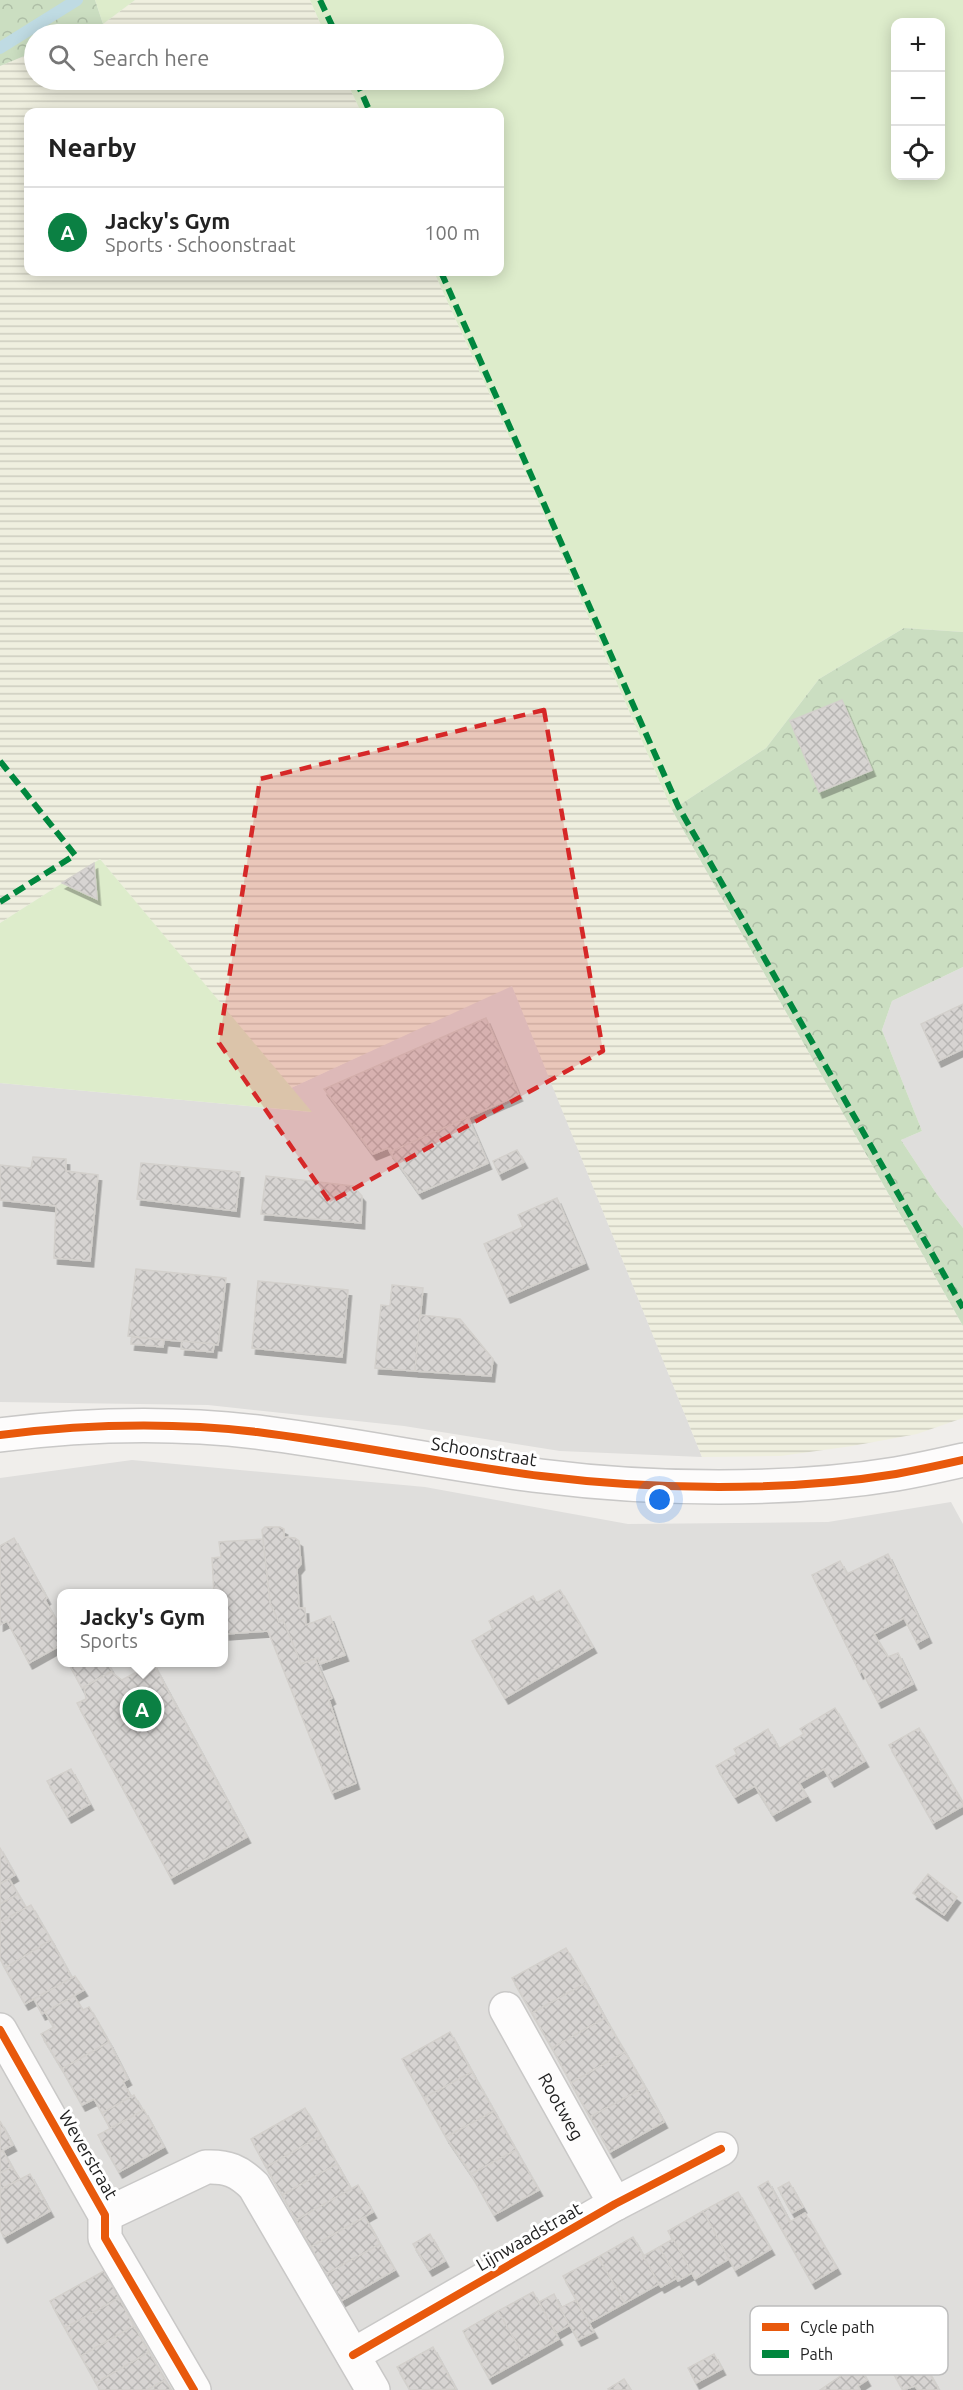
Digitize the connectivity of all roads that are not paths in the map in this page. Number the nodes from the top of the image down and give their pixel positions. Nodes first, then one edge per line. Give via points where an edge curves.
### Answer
1 (0, 1435) edge
2 (963, 1460) edge
3 (507, 2009) dead end
4 (0, 2030) edge
5 (722, 2149) dead end
6 (615, 2204) junction
7 (105, 2215) junction
8 (353, 2355) junction
9 (195, 2390) edge
10 (374, 2390) edge

1 - 2 street, Schoonstraat via 123,1425 192,1427 258,1432 542,1476 700,1486 826,1481 894,1474
3 - 6 street, Rootweg
4 - 7 street, Weverstraat
5 - 6 street, Lijnwaadstraat
6 - 8 street, Lijnwaadstraat
7 - 8 street, Weverstraat via 206,2167 224,2166 241,2174 254,2186
7 - 9 street, Weverstraat via 105,2238
8 - 10 street, Weverstraat

